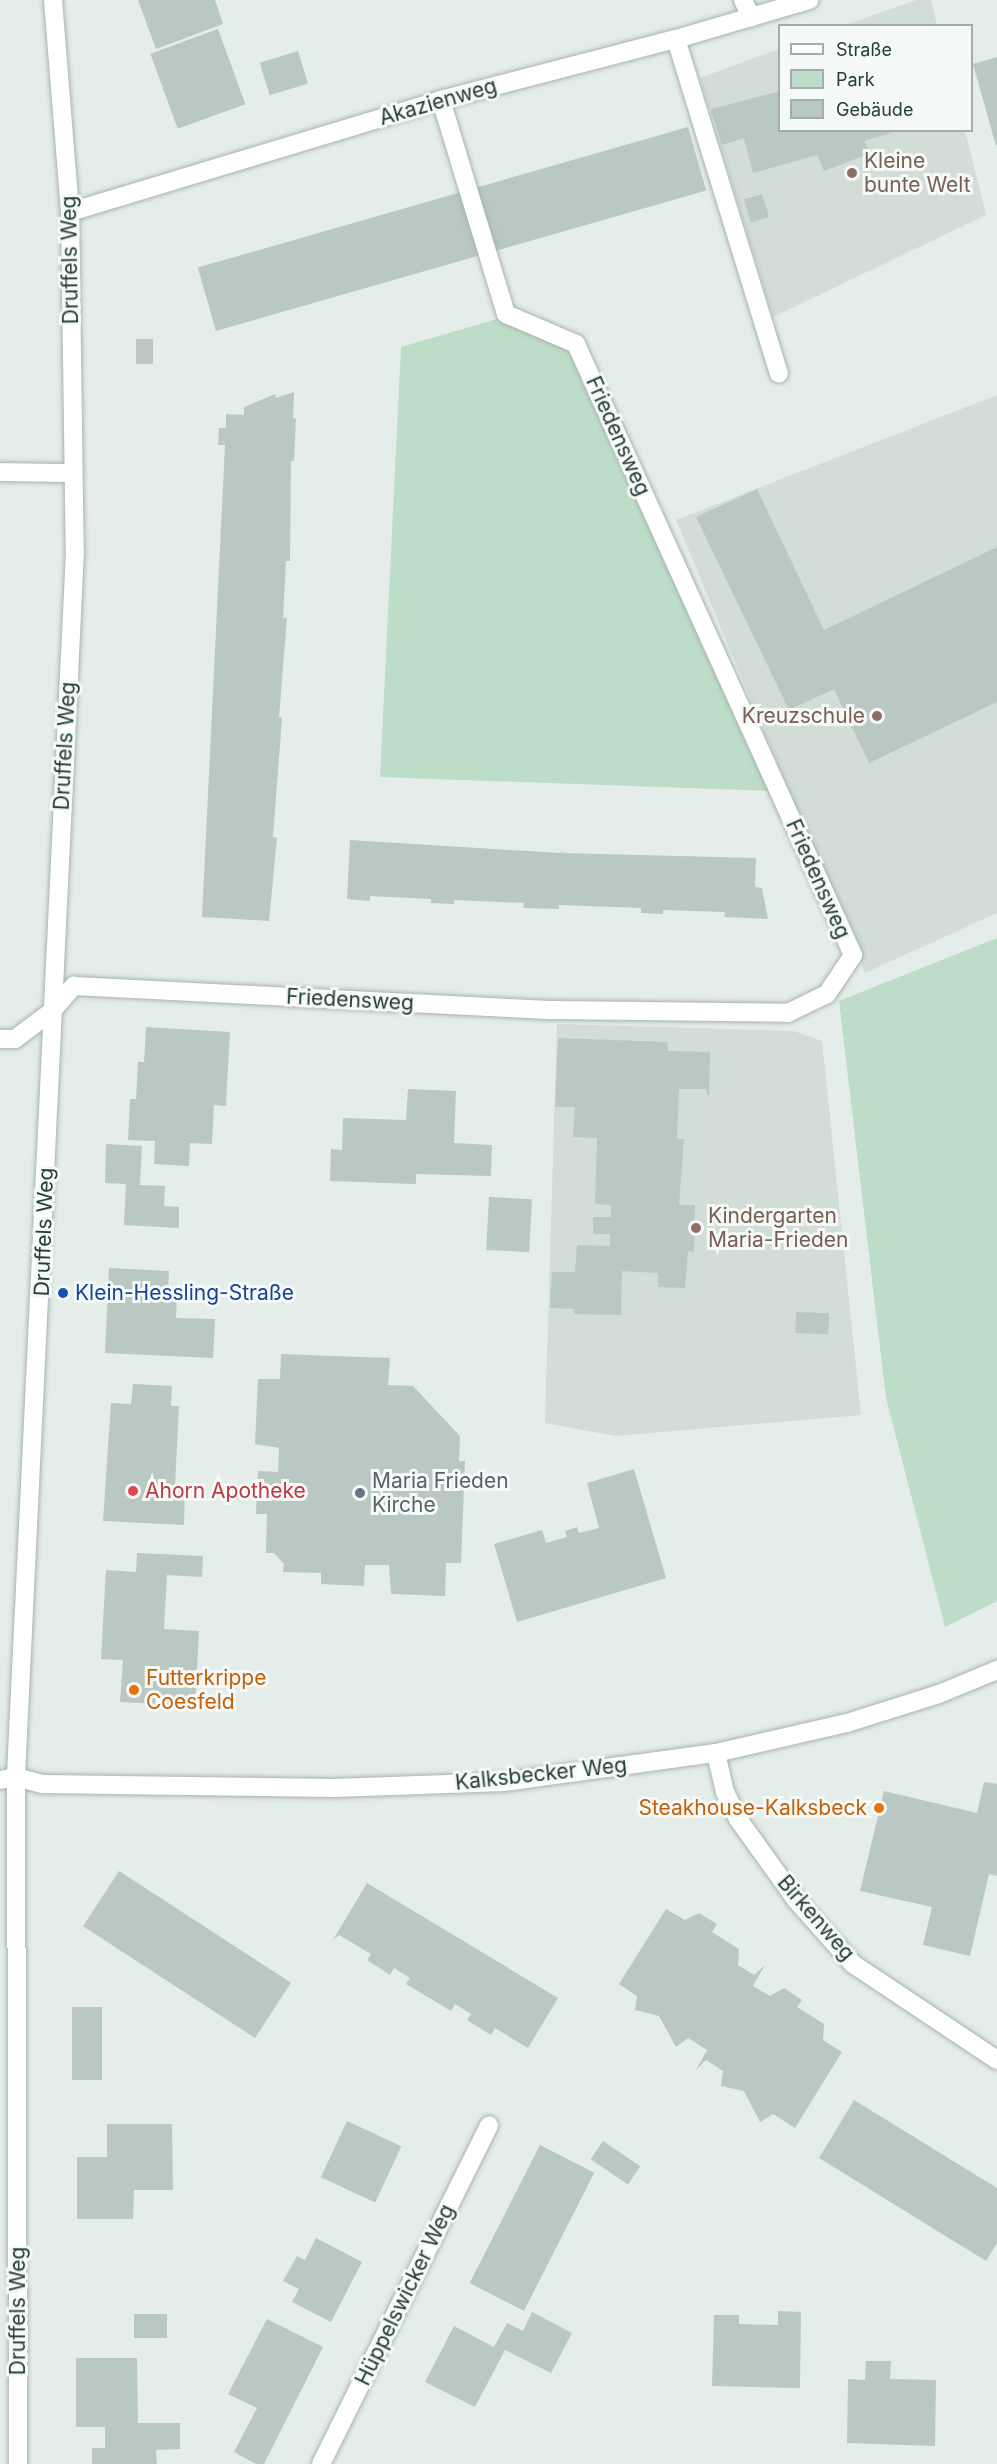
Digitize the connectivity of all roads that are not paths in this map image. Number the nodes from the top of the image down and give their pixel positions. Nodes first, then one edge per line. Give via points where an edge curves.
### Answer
1 (53, 0) edge
2 (743, 0) edge
3 (809, 0) edge
4 (751, 17) junction
5 (676, 39) junction
6 (441, 100) junction
7 (70, 212) junction
8 (779, 374) dead end
9 (0, 472) edge
10 (73, 473) junction
11 (51, 1012) junction
12 (0, 1039) edge
13 (997, 1670) edge
14 (716, 1754) junction
15 (8, 1778) edge
16 (997, 2060) edge
17 (489, 2125) dead end
18 (18, 2464) edge
19 (321, 2464) edge

1 - 7 street, Druffels Weg
2 - 4 street
3 - 4 street, Akazienweg
4 - 5 street, Akazienweg
5 - 6 street, Akazienweg
5 - 8 street
6 - 7 street, Akazienweg
6 - 11 street, Friedensweg via 506,314 576,344 853,955 827,994 788,1013 553,1010 74,986
7 - 10 street, Druffels Weg
9 - 10 street
10 - 11 street, Druffels Weg via 75,551
11 - 12 street via 15,1039
11 - 15 street, Druffels Weg via 42,1287
13 - 14 street, Kalksbecker Weg via 939,1694 847,1723
14 - 15 street, Kalksbecker Weg via 493,1783 334,1788 43,1784
14 - 16 street, Birkenweg via 725,1792 738,1819 797,1901 853,1964
15 - 18 street, Druffels Weg
17 - 19 street, Hüppelswicker Weg

